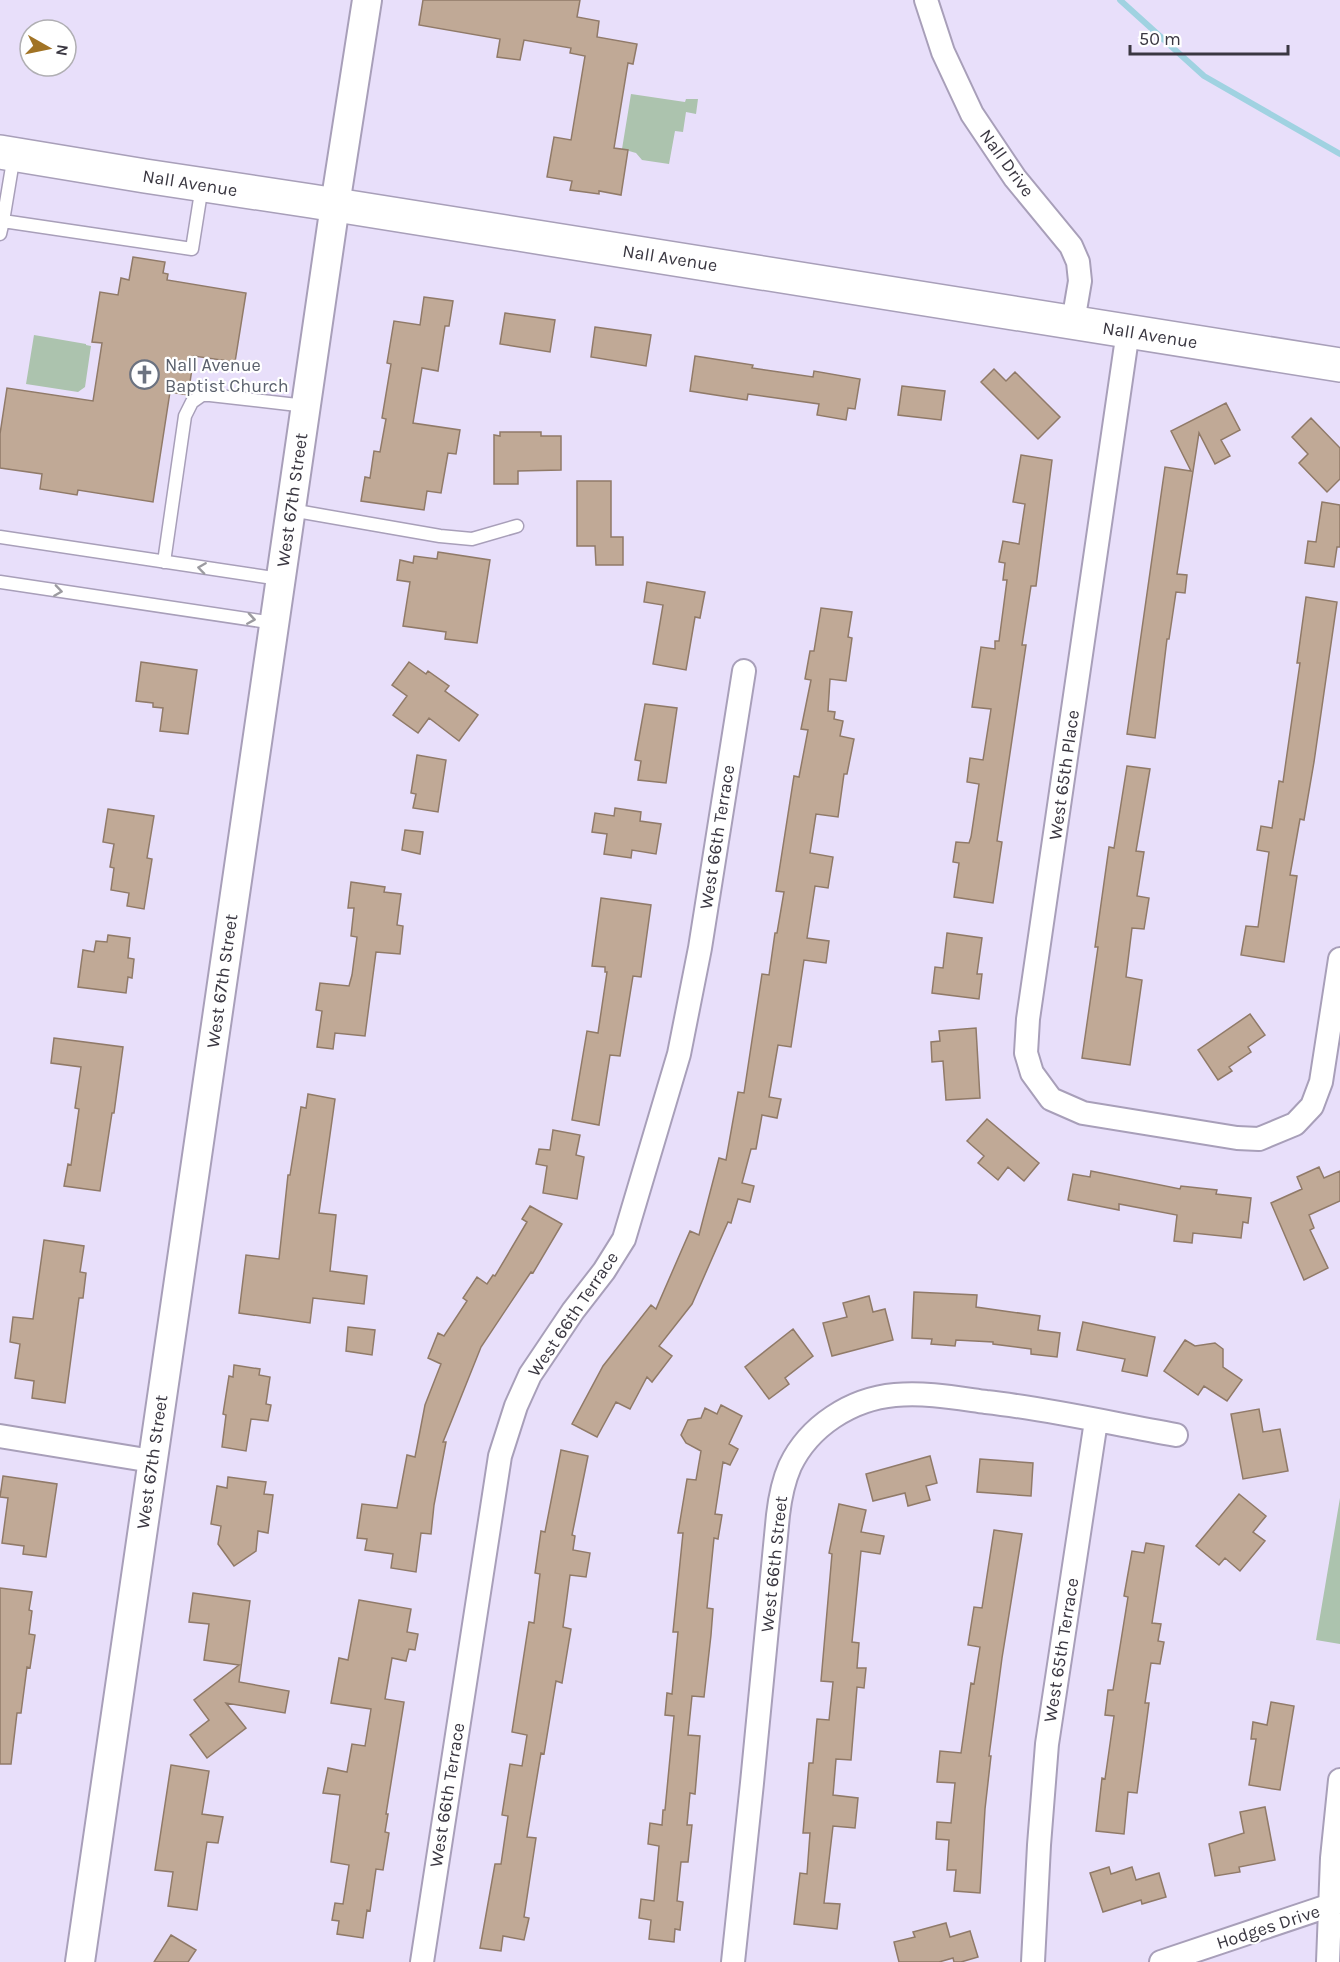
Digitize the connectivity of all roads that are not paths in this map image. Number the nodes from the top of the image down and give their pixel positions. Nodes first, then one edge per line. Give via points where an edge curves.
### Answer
1 (367, 0) edge
2 (926, 0) edge
3 (7, 153) edge
4 (203, 185) junction
5 (335, 205) junction
6 (2, 227) edge
7 (1073, 322) junction
8 (1128, 331) junction
9 (1340, 365) edge
10 (306, 406) junction
11 (291, 510) junction
12 (517, 526) dead end
13 (0, 537) edge
14 (164, 562) junction
15 (280, 579) junction
16 (0, 582) edge
17 (274, 623) junction
18 (744, 670) dead end
19 (1340, 959) edge
20 (1096, 1421) junction
21 (1176, 1435) dead end
22 (0, 1436) edge
23 (152, 1461) junction
24 (1340, 1779) edge
25 (1335, 1904) edge
26 (80, 1962) edge
27 (422, 1962) edge
28 (733, 1962) edge
29 (1033, 1962) edge
30 (1161, 1962) edge
31 (1328, 1962) edge

1 - 5 street, West 67th Street
2 - 7 street, Nall Drive via 943,52 972,114 1015,178 1071,246 1080,281
3 - 4 main road, Nall Avenue
3 - 6 lane
4 - 5 main road, Nall Avenue
4 - 6 lane via 192,249
5 - 7 main road, Nall Avenue
5 - 10 street, West 67th Street
7 - 8 main road, Nall Avenue
8 - 9 main road, Nall Avenue
8 - 19 street, West 65th Place via 1028,1019 1026,1053 1032,1073 1051,1099 1083,1113 1259,1139 1295,1124 1312,1106 1321,1082
10 - 11 street, West 67th Street
10 - 14 lane via 202,395 192,402 185,416
11 - 12 lane via 472,539
11 - 15 street, West 67th Street
13 - 14 lane
15 -> 14 lane
15 - 17 street, West 67th Street
16 -> 17 lane
17 - 23 street, West 67th Street
18 - 27 street, West 66th Terrace via 679,1054 624,1239 530,1375 500,1456
20 - 21 street
20 - 28 street, West 66th Street via 1017,1405 897,1394 841,1411 799,1450 783,1485 778,1515
20 - 29 street, West 65th Terrace via 1047,1744
22 - 23 street
23 - 26 street, West 67th Street
24 - 25 street via 1332,1858
25 - 30 street, Hodges Drive
25 - 31 street

